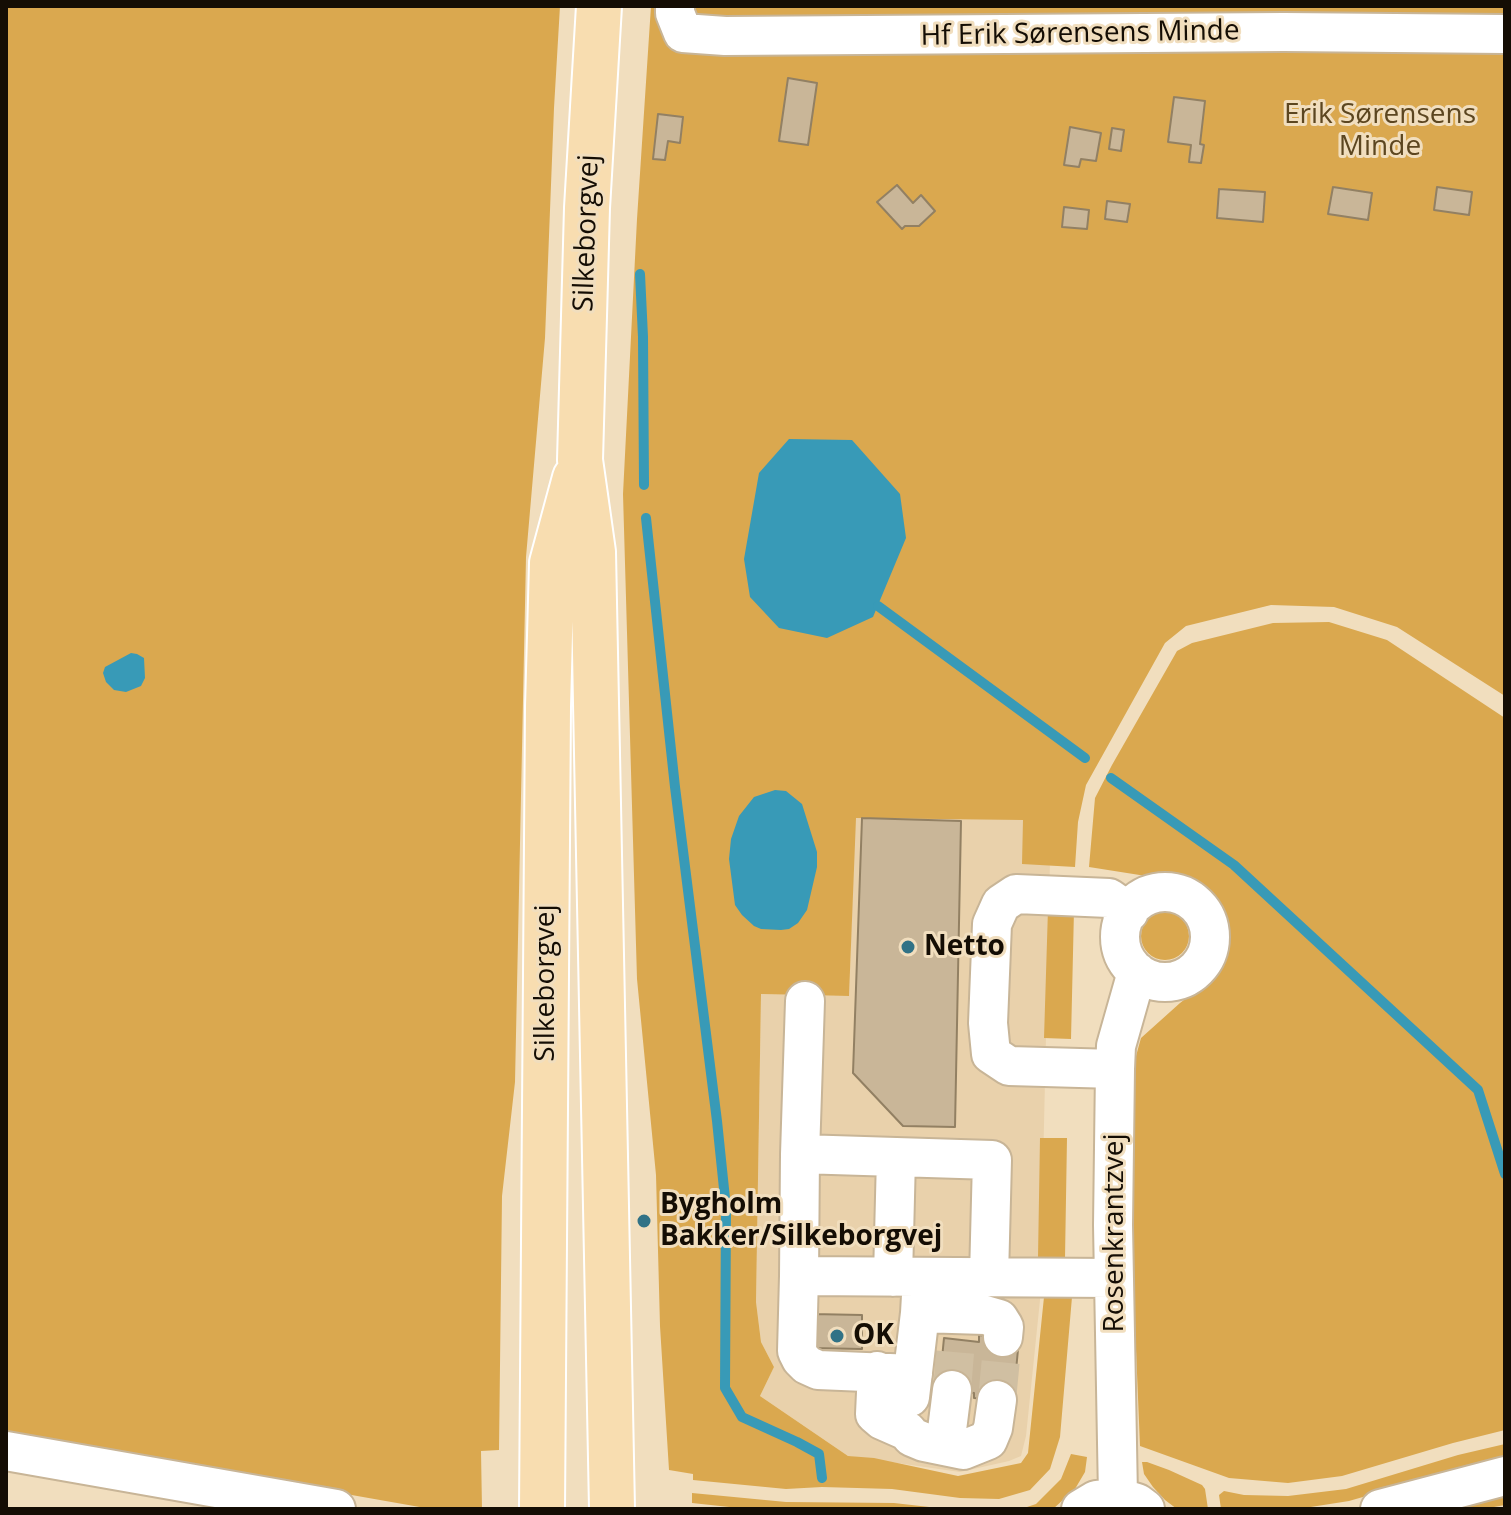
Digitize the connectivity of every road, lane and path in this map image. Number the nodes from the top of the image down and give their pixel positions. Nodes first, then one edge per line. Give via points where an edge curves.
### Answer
1 (599, 6) edge
2 (675, 6) edge
3 (1505, 34) edge
4 (580, 460) junction
5 (1129, 912) junction
6 (1137, 972) junction
7 (805, 1001) dead end
8 (1115, 1069) junction
9 (800, 1154) junction
10 (896, 1157) junction
11 (799, 1276) junction
12 (989, 1277) junction
13 (1114, 1278) junction
14 (929, 1305) junction
15 (1003, 1337) dead end
16 (895, 1372) junction
17 (952, 1390) tunnel mouth
18 (997, 1400) tunnel mouth
19 (945, 1446) junction
20 (6, 1451) edge
21 (1505, 1476) edge
22 (1132, 1503) edge
23 (336, 1509) edge
24 (542, 1509) edge
25 (612, 1509) edge
26 (1081, 1509) edge
27 (1380, 1509) edge

1 - 4 main road, Silkeborgvej
2 - 3 street, Hf Erik Sørensens Minde via 683,33 725,36
4 - 24 main road, Silkeborgvej via 552,563
4 - 25 main road, Silkeborgvej via 593,552
5 - 6 street via 1120,939
5 - 6 street via 1150,894 1168,892 1201,909 1209,926 1210,945 1190,975 1172,982 1153,981
5 - 8 street via 1109,898 1016,894 1001,904 992,924 991,1054 1009,1066
6 - 8 street, Rosenkrantzvej via 1116,1046
7 - 9 street
8 - 13 street, Rosenkrantzvej
9 - 10 street
9 - 11 street
10 - 12 street via 992,1160
10 - 14 street
11 - 14 street
11 - 16 street via 801,1359 818,1370
12 - 13 street
12 - 14 street
13 - 22 street, Rosenkrantzvej
14 - 15 street via 999,1319
14 - 16 street
16 - 19 street via 875,1414 912,1437
17 - 19 street
18 - 19 street via 988,1440 963,1450
20 - 23 street
21 - 27 street
22 - 26 street via 1096,1500

